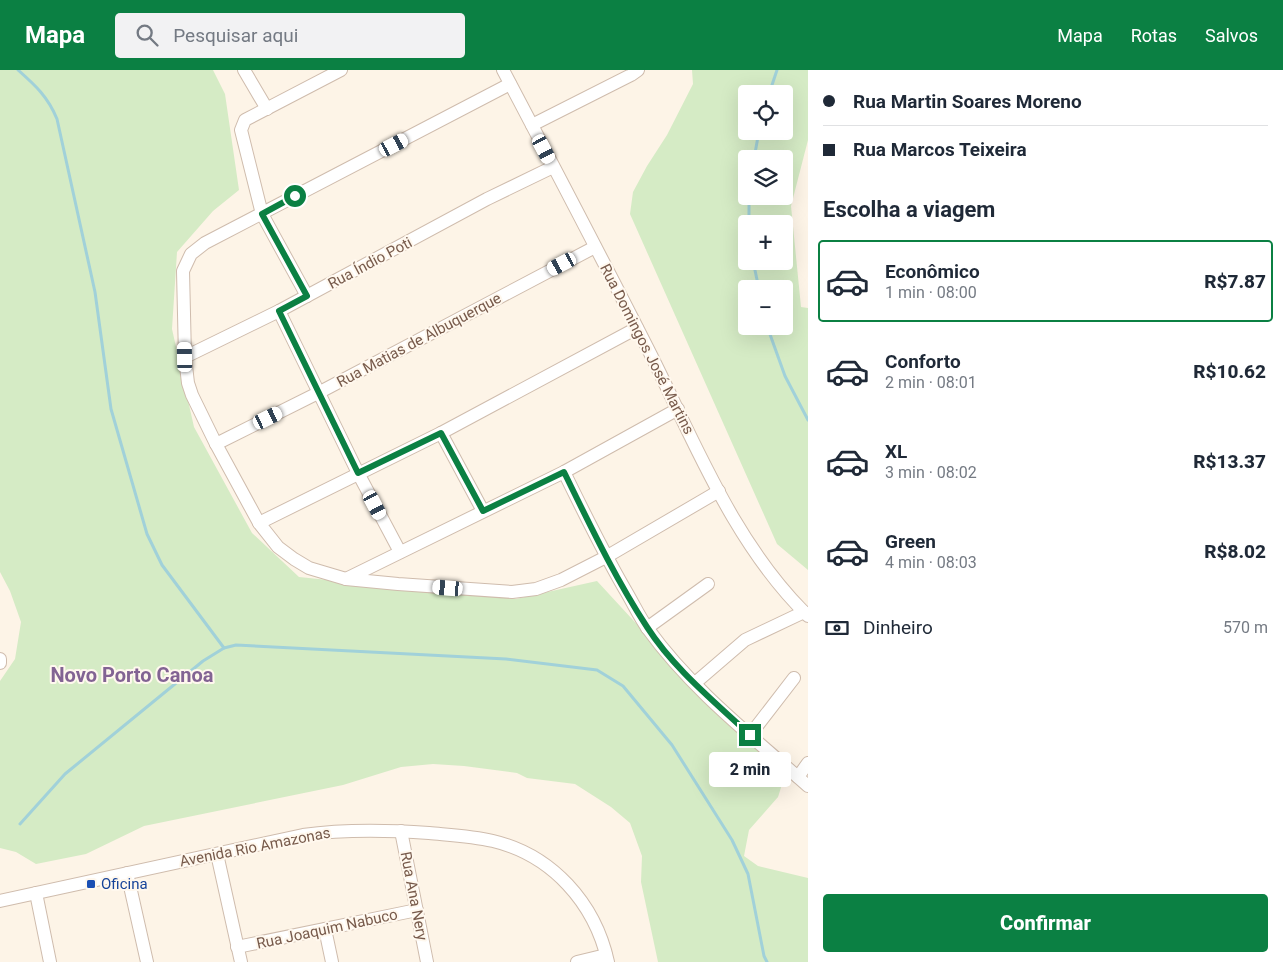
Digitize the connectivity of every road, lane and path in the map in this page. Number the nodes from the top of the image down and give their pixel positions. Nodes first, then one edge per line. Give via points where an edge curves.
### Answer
1 (244, 70) edge
2 (341, 70) edge
3 (503, 70) edge
4 (638, 70) edge
5 (510, 84) junction
6 (266, 109) junction
7 (532, 125) junction
8 (553, 166) junction
9 (262, 214) junction
10 (595, 247) junction
11 (307, 296) junction
12 (279, 311) junction
13 (637, 328) junction
14 (185, 357) junction
15 (320, 392) junction
16 (678, 409) junction
17 (441, 433) junction
18 (216, 444) junction
19 (564, 472) junction
20 (358, 473) junction
21 (719, 491) junction
22 (483, 511) junction
23 (259, 524) junction
24 (400, 552) junction
25 (606, 557) junction
26 (346, 579) junction
27 (708, 584) dead end
28 (806, 614) edge
29 (647, 628) junction
30 (0, 659) edge
31 (0, 663) edge
32 (794, 678) dead end
33 (695, 683) junction
34 (750, 735) junction
35 (808, 762) edge
36 (798, 777) junction
37 (808, 786) edge
38 (401, 831) junction
39 (217, 854) junction
40 (127, 873) junction
41 (36, 893) junction
42 (0, 900) edge
43 (417, 910) junction
44 (325, 929) junction
45 (237, 947) junction
46 (607, 959) edge
47 (50, 962) edge
48 (146, 962) edge
49 (240, 962) edge
50 (332, 962) edge
51 (427, 962) edge
52 (577, 962) edge

1 - 6 street
2 - 6 street
3 - 5 street, Rua Domingos José Martins
4 - 7 street
5 - 7 street, Rua Domingos José Martins
5 - 9 street
6 - 9 street via 245,120 241,137
7 - 8 street, Rua Domingos José Martins
8 - 10 street, Rua Domingos José Martins
8 - 11 street, Rua Índio Poti
9 - 11 street
9 - 14 street via 190,254 183,271
10 - 13 street, Rua Domingos José Martins
10 - 15 street, Rua Matias de Albuquerque
11 - 12 street, Rua Índio Poti
12 - 14 street, Rua Índio Poti
12 - 15 street
13 - 16 street, Rua Domingos José Martins
13 - 17 street
14 - 18 street via 192,395
15 - 18 street, Rua Matias de Albuquerque
15 - 20 street
16 - 19 street
16 - 21 street, Rua Domingos José Martins
17 - 20 street
17 - 22 street
18 - 23 street
19 - 22 street
19 - 25 street
20 - 23 street
20 - 24 street
21 - 25 street
21 - 28 street, Rua Domingos José Martins via 762,563
22 - 24 street
23 - 26 street via 278,547 294,559 309,568
24 - 26 street
25 - 26 street via 536,590 465,589
25 - 29 street
27 - 29 street
28 - 33 street via 745,640
29 - 33 street
30 - 31 street
32 - 34 street
33 - 34 street
34 - 36 street
35 - 36 street
36 - 37 street
38 - 39 street, Avenida Rio Amazonas via 326,831
38 - 43 street, Rua Ana Nery
38 - 46 street, Avenida Rio Amazonas via 492,841 531,855 560,876 584,905 595,924
39 - 40 street, Avenida Rio Amazonas
39 - 45 street
40 - 41 street, Avenida Rio Amazonas
40 - 48 street
41 - 42 street, Avenida Rio Amazonas
41 - 47 street
43 - 44 street, Rua Joaquim Nabuco
43 - 51 street, Rua Ana Nery
44 - 45 street, Rua Joaquim Nabuco
44 - 50 street
45 - 49 street
46 - 52 street

